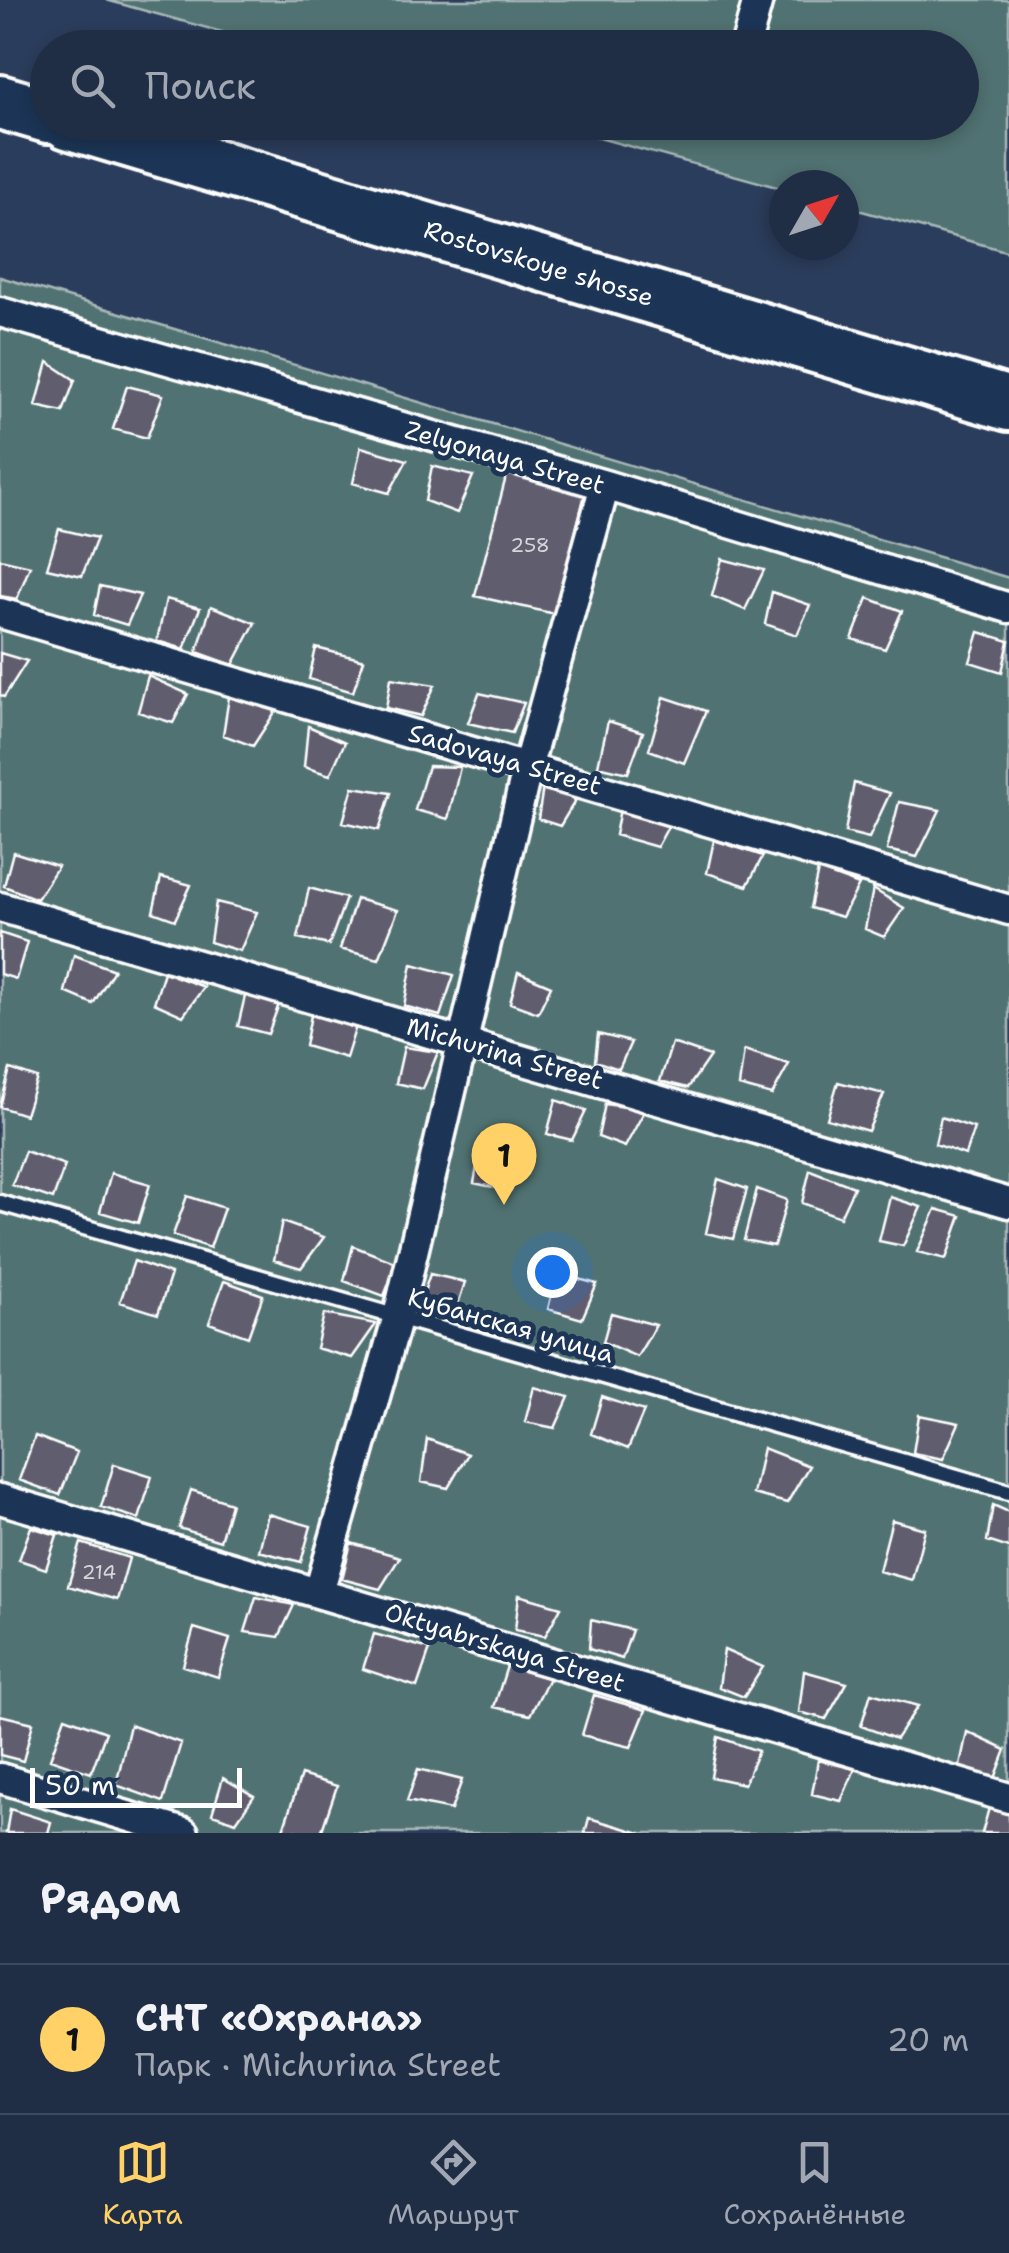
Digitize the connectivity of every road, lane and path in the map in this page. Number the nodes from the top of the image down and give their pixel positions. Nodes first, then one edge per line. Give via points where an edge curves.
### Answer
1 (758, 0) edge
2 (749, 30) edge
3 (0, 67) edge
4 (30, 76) edge
5 (0, 102) edge
6 (30, 111) edge
7 (128, 140) edge
8 (245, 140) edge
9 (0, 312) edge
10 (1009, 369) edge
11 (1009, 404) edge
12 (605, 485) junction
13 (1009, 608) edge
14 (0, 612) edge
15 (528, 766) junction
16 (0, 907) edge
17 (1009, 910) edge
18 (463, 1040) junction
19 (0, 1203) edge
20 (1009, 1203) edge
21 (398, 1316) junction
22 (1009, 1492) edge
23 (0, 1499) edge
24 (320, 1592) junction
25 (0, 1778) edge
26 (1009, 1798) edge
27 (184, 1833) edge

1 - 2 street
3 - 4 highway
5 - 6 highway
7 - 11 highway, Rostovskoye shosse
8 - 10 highway, Rostovskoye shosse
9 - 12 street, Zelyonaya Street
12 - 13 street, Zelyonaya Street
12 - 15 street
14 - 15 street, Sadovaya Street
15 - 17 street, Sadovaya Street
15 - 18 street
16 - 18 street, Michurina Street
18 - 20 street, Michurina Street
18 - 21 street
19 - 21 lane, Кубанская улица
21 - 22 lane, Кубанская улица
21 - 24 street
23 - 24 street, Oktyabrskaya Street
24 - 26 street, Oktyabrskaya Street
25 - 27 street

